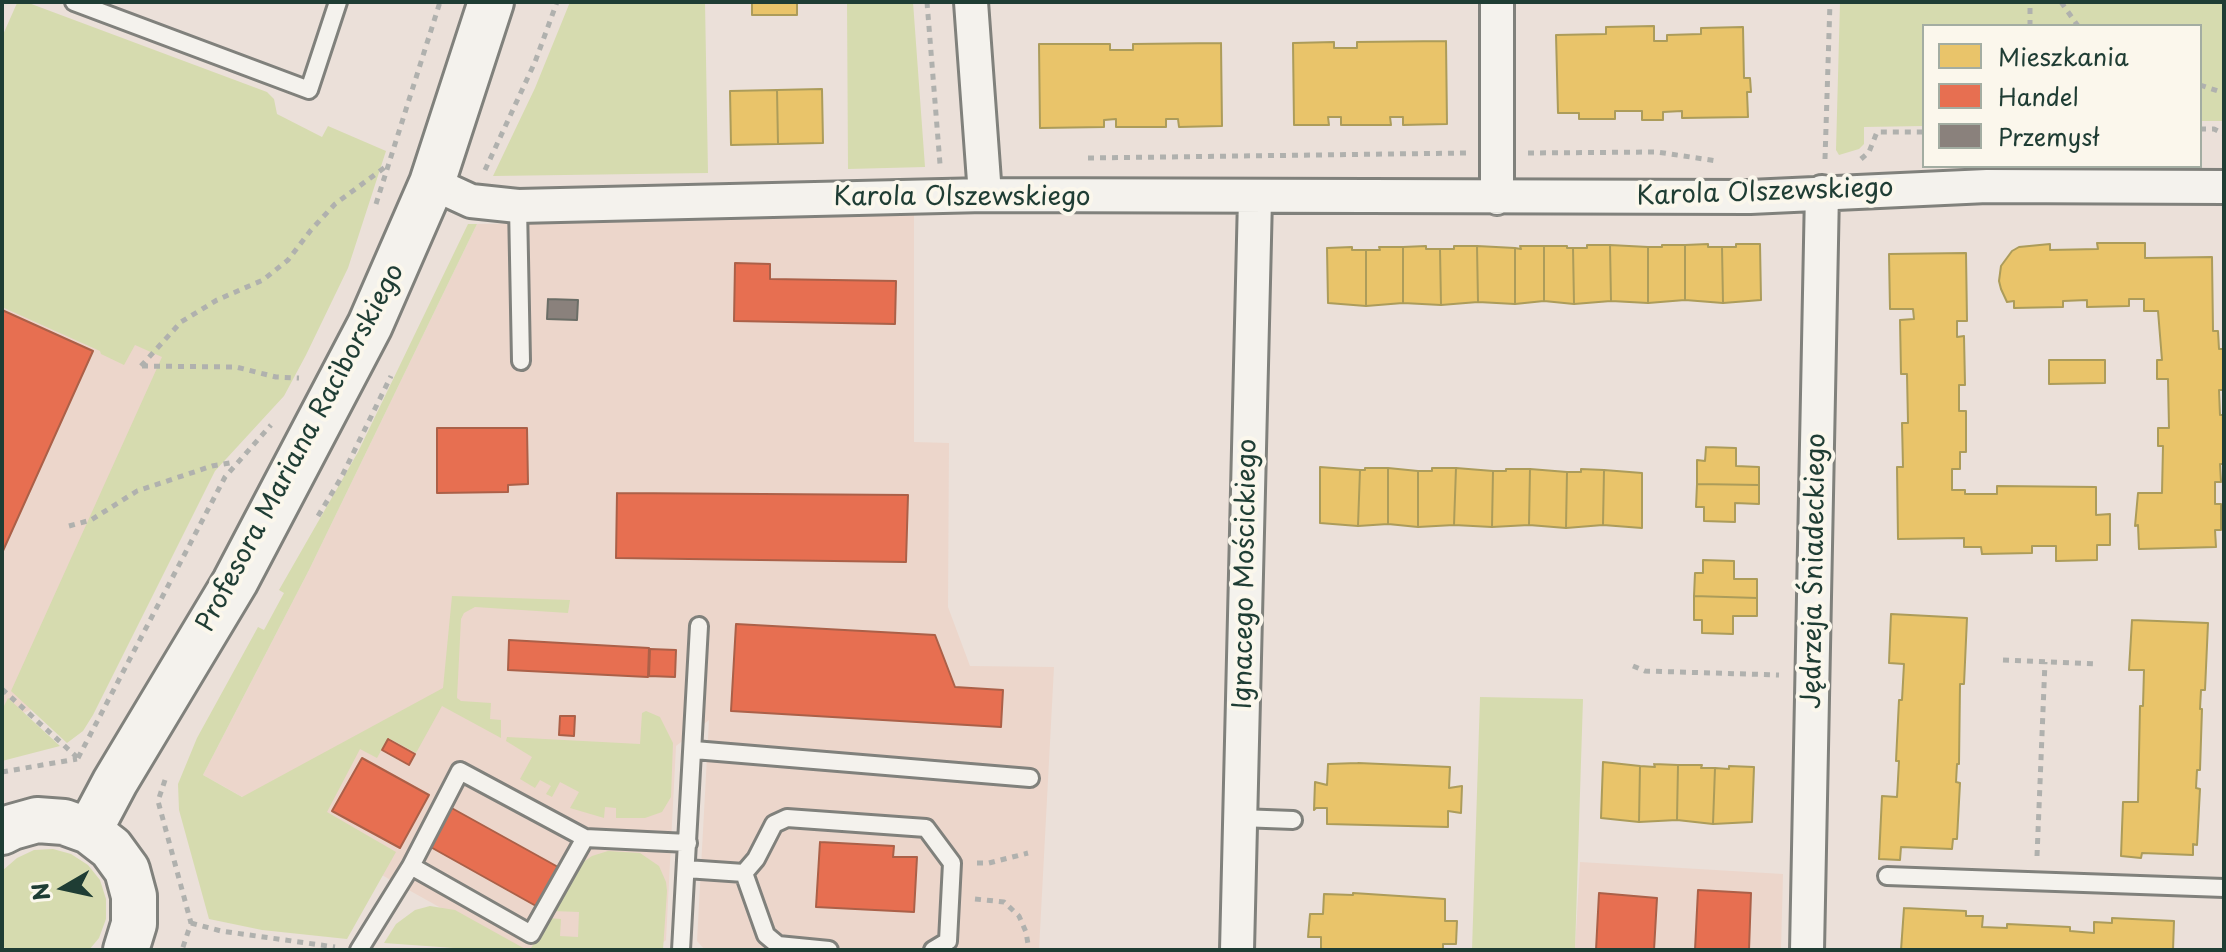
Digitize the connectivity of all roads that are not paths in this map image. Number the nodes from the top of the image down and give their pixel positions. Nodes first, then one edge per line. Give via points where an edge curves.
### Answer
1 (74, 2) edge
2 (338, 2) edge
3 (491, 2) edge
4 (971, 2) edge
5 (1497, 2) edge
6 (1823, 179) junction
7 (432, 183) junction
8 (2224, 187) edge
9 (985, 195) junction
10 (1255, 198) junction
11 (1497, 198) junction
12 (518, 206) junction
13 (521, 361) dead end
14 (699, 626) dead end
15 (694, 750) junction
16 (1030, 778) dead end
17 (1240, 818) junction
18 (1293, 820) dead end
19 (89, 831) junction
20 (2, 832) edge
21 (585, 838) junction
22 (688, 843) junction
23 (411, 866) junction
24 (686, 869) junction
25 (744, 873) junction
26 (1887, 876) dead end
27 (2224, 888) edge
28 (126, 950) edge
29 (360, 950) edge
30 (681, 950) edge
31 (829, 950) edge
32 (933, 950) edge
33 (1237, 950) edge
34 (1807, 950) edge

1 - 2 lane via 309,90
3 - 7 main road, Profesora Mariana Raciborskiego
4 - 9 street
5 - 11 street
6 - 8 street, Karola Olszewskiego
6 - 11 street, Karola Olszewskiego via 1750,197
6 - 34 street, Jędrzeja Śniadeckiego
7 - 12 street, Karola Olszewskiego via 471,201
7 - 19 main road, Profesora Mariana Raciborskiego via 370,325 300,463
9 - 10 street, Karola Olszewskiego
9 - 12 street, Karola Olszewskiego
10 - 11 street, Karola Olszewskiego
10 - 17 street, Ignacego Mościckiego
12 - 13 lane
14 - 15 lane
15 - 16 lane
15 - 22 lane
17 - 18 lane
17 - 33 street, Ignacego Mościckiego
19 - 20 main road via 37,820
19 - 28 main road via 127,870 134,924
21 - 22 lane
21 - 23 lane via 531,934
21 - 23 lane via 460,771
22 - 24 lane
23 - 29 lane
24 - 25 lane
24 - 30 lane
25 - 31 lane via 766,935 778,945
25 - 32 lane via 774,824 787,818 926,828 952,863 948,941
26 - 27 lane

